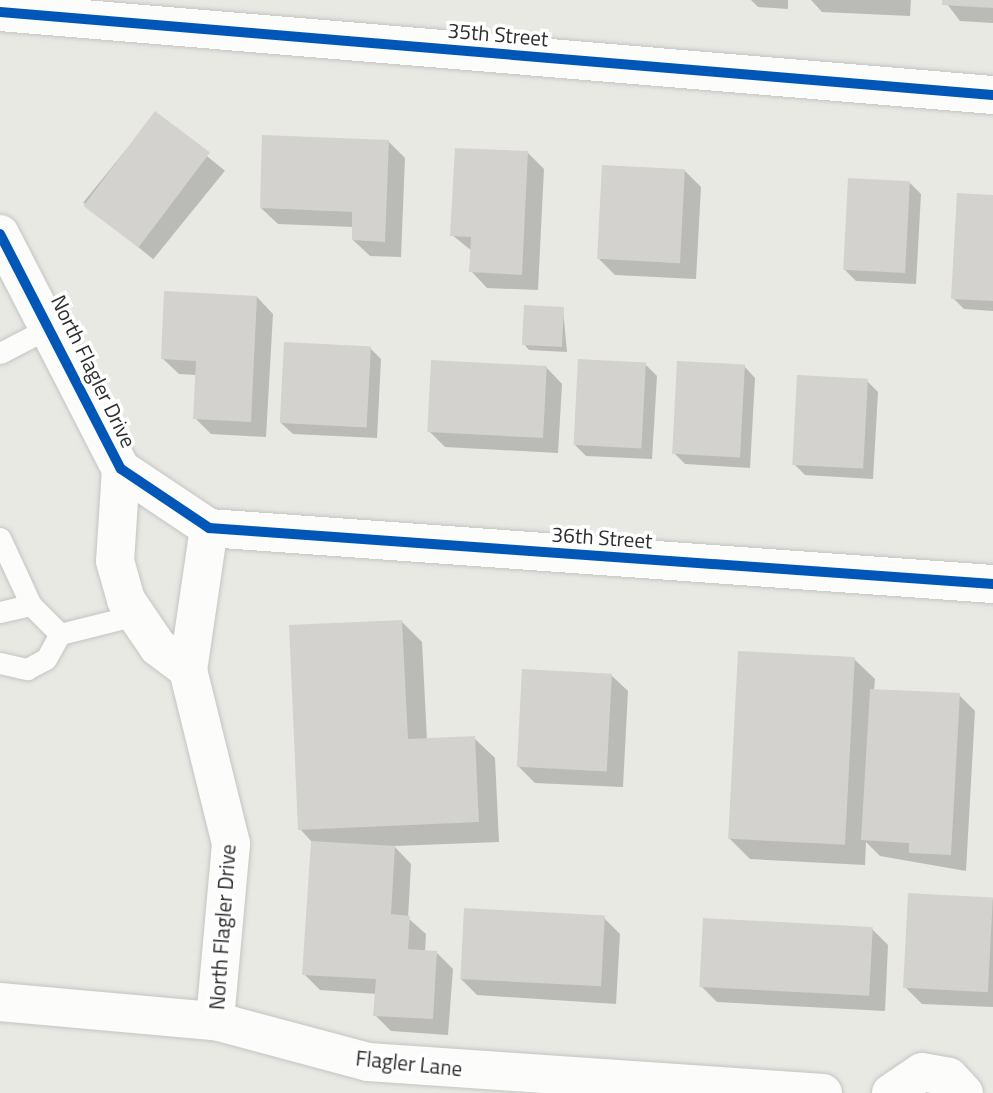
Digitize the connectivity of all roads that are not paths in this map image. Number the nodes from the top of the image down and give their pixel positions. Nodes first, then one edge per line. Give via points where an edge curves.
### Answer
1 (0, 12) edge
2 (993, 94) edge
3 (0, 234) edge
4 (52, 326) junction
5 (0, 353) edge
6 (121, 469) junction
7 (209, 528) junction
8 (0, 538) edge
9 (993, 584) edge
10 (31, 605) junction
11 (0, 612) edge
12 (136, 615) junction
13 (60, 634) junction
14 (0, 663) edge
15 (188, 670) junction
16 (0, 1002) edge
17 (215, 1021) junction
18 (823, 1093) edge
19 (891, 1093) edge
20 (964, 1093) edge

1 - 2 street, 35th Street
3 - 4 street, North Flagler Drive
4 - 5 lane
4 - 6 street, North Flagler Drive
6 - 7 street, North Flagler Drive
6 - 12 street, North Flagler Drive via 115,561
7 - 9 street, 36th Street
7 - 15 street, North Flagler Drive
8 - 10 lane
10 - 11 lane
10 - 13 lane
12 - 13 lane
12 - 15 street, North Flagler Drive via 158,648
13 - 14 lane via 46,659 27,669
15 - 17 street, North Flagler Drive via 231,845
16 - 17 street, Flagler Lane
17 - 18 street, Flagler Lane via 368,1062
19 - 20 street via 922,1072 949,1077

